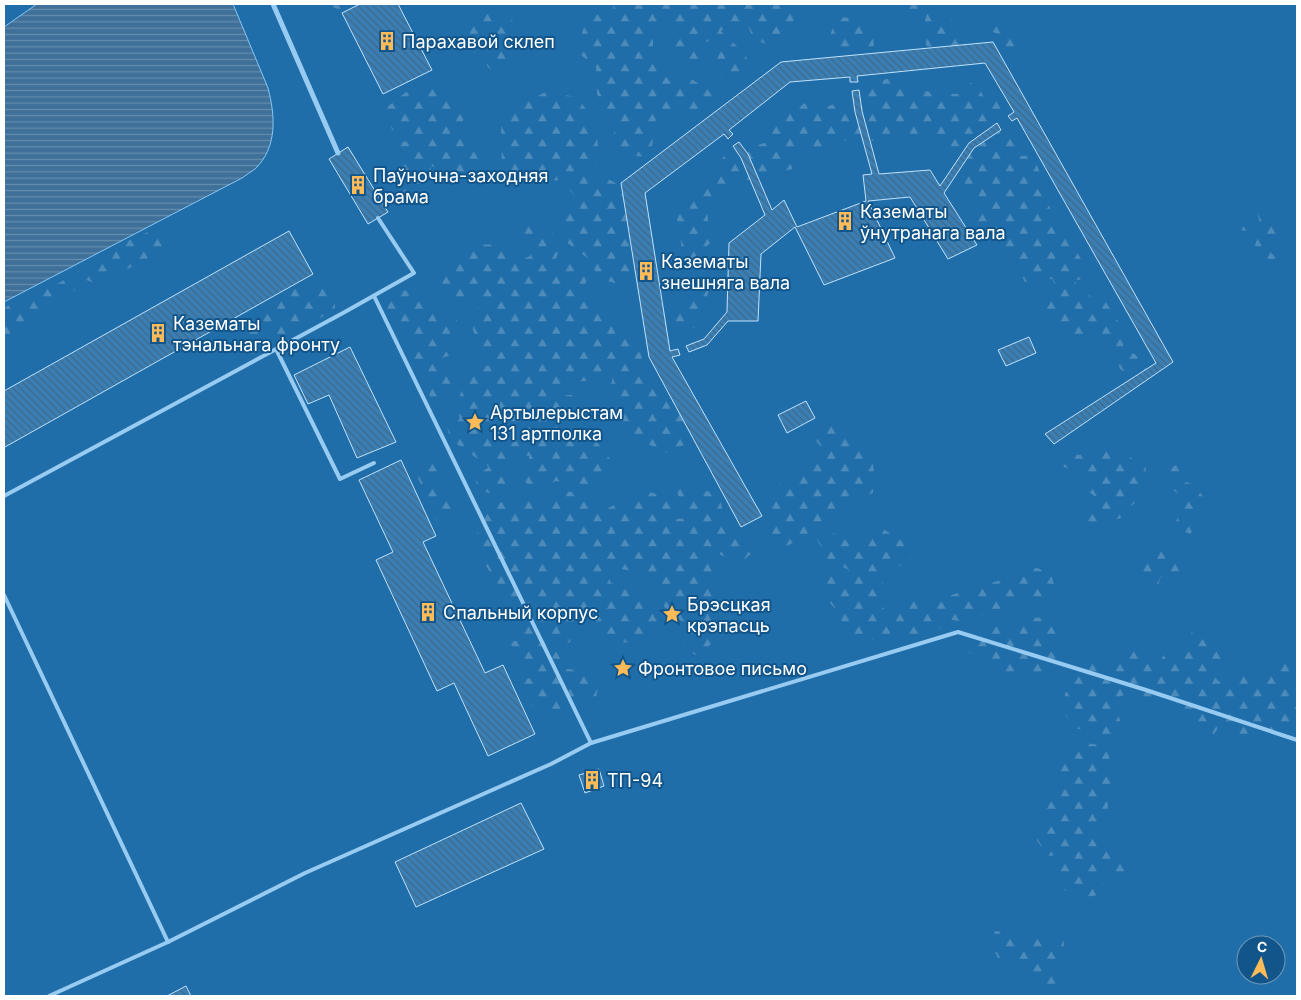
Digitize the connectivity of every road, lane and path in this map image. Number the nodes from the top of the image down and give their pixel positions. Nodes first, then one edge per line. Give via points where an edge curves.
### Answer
1 (273, 4) edge
2 (338, 153) dead end
3 (378, 218) dead end
4 (374, 296) junction
5 (276, 350) junction
6 (374, 463) dead end
7 (4, 496) edge
8 (4, 595) edge
9 (1297, 740) edge
10 (591, 743) junction
11 (168, 942) junction
12 (49, 996) edge

1 - 2 street
3 - 4 lane via 414,273
4 - 5 lane
4 - 10 lane
5 - 6 lane via 340,479
5 - 7 lane
8 - 11 lane
9 - 10 lane via 958,632
10 - 11 lane via 306,873
11 - 12 lane

